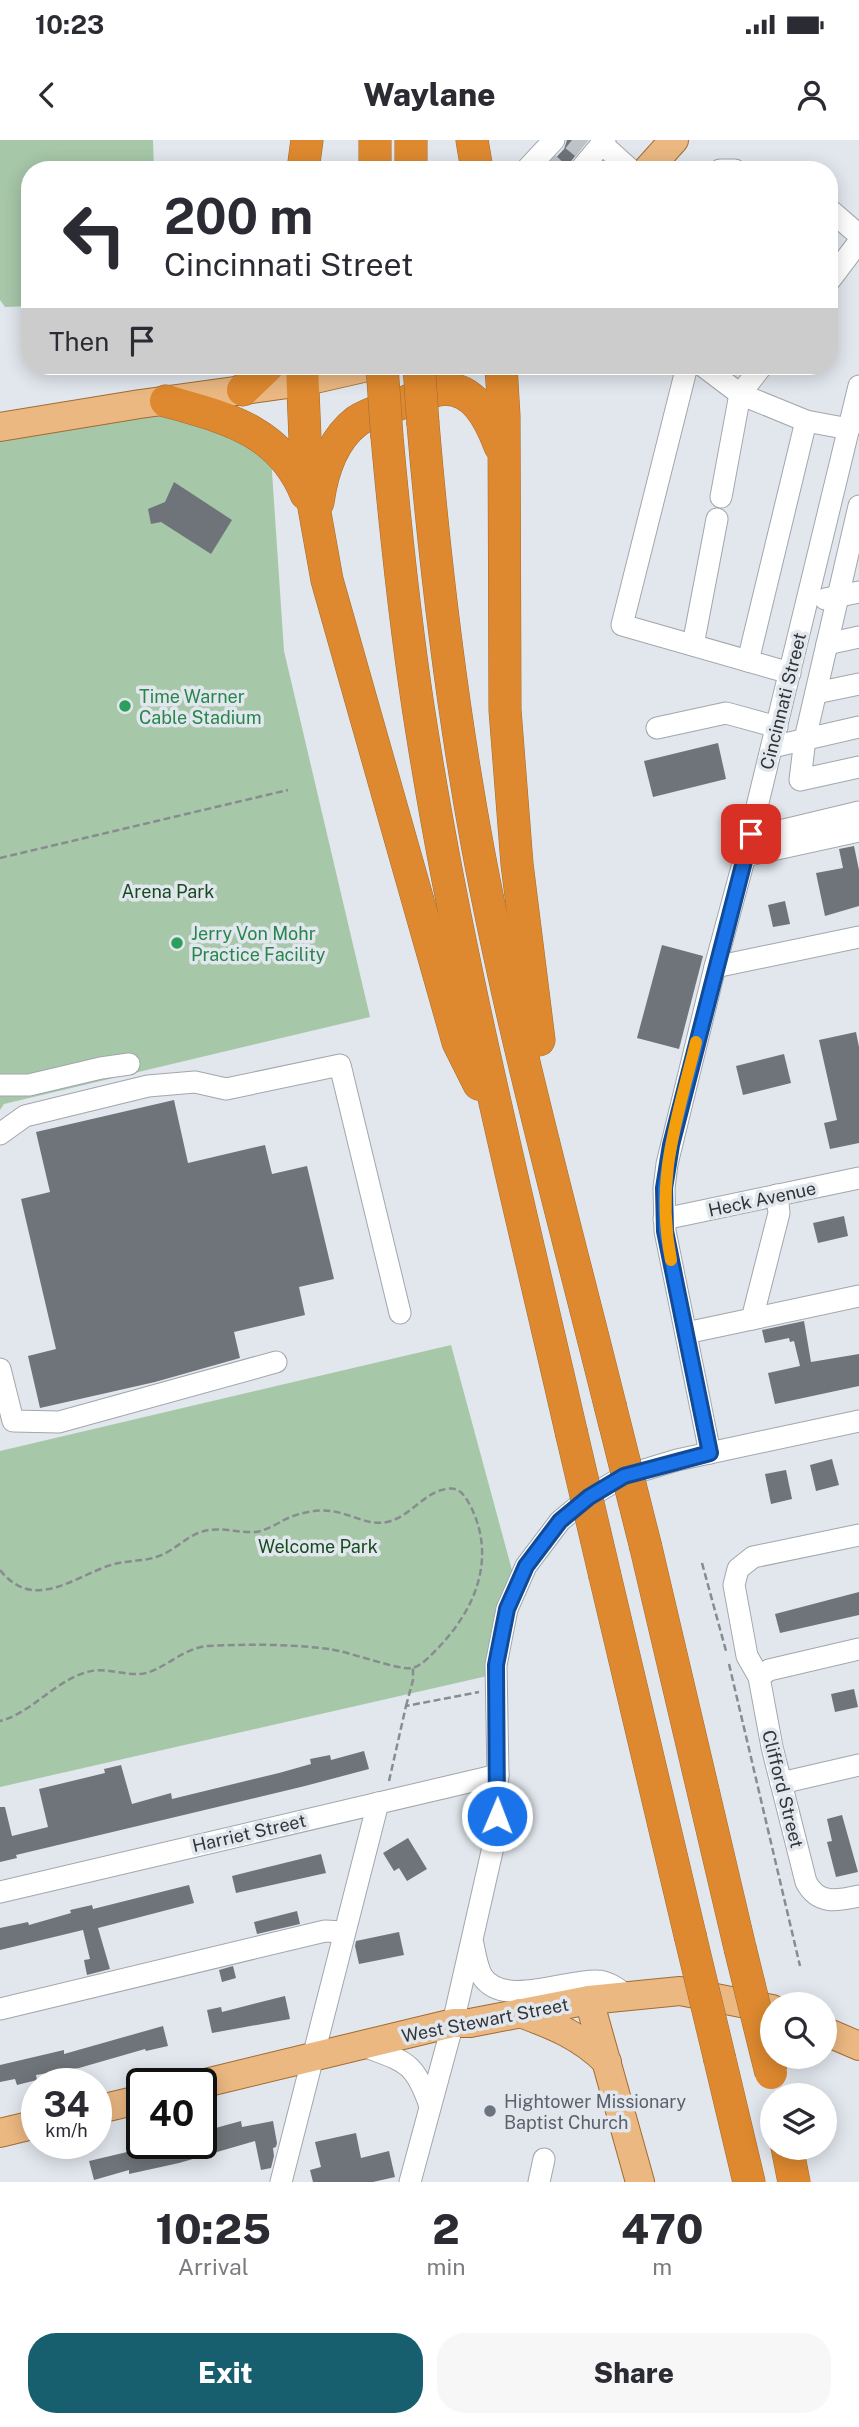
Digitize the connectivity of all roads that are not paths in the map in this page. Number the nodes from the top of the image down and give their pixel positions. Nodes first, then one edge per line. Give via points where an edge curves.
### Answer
1 (307, 140) edge
2 (375, 140) edge
3 (411, 140) edge
4 (472, 140) edge
5 (674, 140) edge
6 (592, 152) tunnel mouth
7 (304, 161) edge
8 (375, 161) edge
9 (411, 161) edge
10 (476, 161) edge
11 (612, 161) edge
12 (655, 161) edge
13 (838, 217) edge
14 (859, 234) edge
15 (838, 269) edge
16 (259, 375) edge
17 (298, 375) edge
18 (302, 375) edge
19 (383, 375) edge
20 (420, 375) edge
21 (501, 375) edge
22 (510, 375) edge
23 (685, 375) edge
24 (716, 375) edge
25 (755, 375) edge
26 (859, 386) edge
27 (243, 390) junction
28 (740, 394) junction
29 (166, 401) junction
30 (503, 416) junction
31 (806, 421) junction
32 (0, 427) edge
33 (849, 429) junction
34 (503, 452) junction
35 (721, 497) dead end
36 (859, 506) edge
37 (316, 517) junction
38 (717, 519) dead end
39 (854, 549) edge
40 (849, 594) edge
41 (806, 603) junction
42 (859, 637) edge
43 (827, 644) junction
44 (693, 645) junction
45 (748, 661) junction
46 (790, 673) junction
47 (859, 684) edge
48 (816, 693) junction
49 (859, 727) edge
50 (657, 728) dead end
51 (774, 737) junction
52 (805, 739) junction
53 (859, 766) edge
54 (859, 812) edge
55 (784, 830) dead end
56 (859, 831) edge
57 (745, 856) junction
58 (859, 937) edge
59 (715, 967) junction
60 (129, 1064) dead end
61 (0, 1085) edge
62 (542, 1132) junction
63 (502, 1133) junction
64 (0, 1134) edge
65 (859, 1178) edge
66 (777, 1195) junction
67 (664, 1219) junction
68 (859, 1296) edge
69 (400, 1313) dead end
70 (752, 1319) junction
71 (686, 1333) junction
72 (276, 1362) dead end
73 (0, 1369) edge
74 (859, 1420) edge
75 (710, 1453) junction
76 (859, 1535) edge
77 (859, 1649) edge
78 (759, 1677) junction
79 (859, 1765) edge
80 (498, 1775) junction
81 (781, 1783) junction
82 (378, 1803) junction
83 (0, 1892) edge
84 (859, 1896) edge
85 (344, 1932) junction
86 (472, 1941) junction
87 (626, 1995) junction
88 (589, 2000) junction
89 (760, 2007) edge
90 (0, 2009) edge
91 (520, 2013) junction
92 (453, 2022) junction
93 (837, 2037) edge
94 (361, 2045) junction
95 (859, 2046) edge
96 (314, 2057) junction
97 (607, 2062) junction
98 (217, 2080) edge
99 (773, 2083) edge
100 (430, 2106) junction
101 (21, 2128) edge
102 (0, 2133) edge
103 (544, 2159) dead end
104 (790, 2160) edge
105 (281, 2182) edge
106 (410, 2182) edge
107 (539, 2182) edge
108 (640, 2182) edge
109 (749, 2182) edge
110 (794, 2182) edge

1 - 7 highway
2 - 8 highway
3 - 9 highway
4 - 10 highway
5 - 12 main road
6 - 11 street
13 - 14 street
14 - 15 street via 858,243
16 - 27 highway
17 - 27 main road
18 - 37 highway via 306,463
19 - 63 highway, bridge via 395,520 422,732
20 - 62 highway, bridge via 441,606 478,848
21 - 30 highway
22 - 30 highway
23 - 44 street via 622,625
24 - 28 street
25 - 28 street
26 - 33 street, Cincinnati Street
27 - 29 main road
28 - 31 street
28 - 35 street
29 - 32 main road
29 - 37 highway via 223,417 270,442 301,480
30 - 34 highway
31 - 33 street
31 - 45 street
33 - 41 street, Cincinnati Street
34 - 37 highway via 490,420 476,402 463,394 439,390 367,416 350,428 327,465
34 - 62 highway via 506,723 517,864 542,1059
36 - 39 street
37 - 63 highway via 337,618 458,1042
38 - 44 street
39 - 40 street
40 - 41 street
40 - 43 street
41 - 46 street, Cincinnati Street
42 - 43 street
43 - 48 street
44 - 45 street
45 - 46 street
46 - 51 street, Cincinnati Street
47 - 48 street
48 - 52 street
49 - 52 street
50 - 51 street via 726,713
51 - 52 street
51 - 57 street, Cincinnati Street
52 - 53 street via 800,780
54 - 55 street
56 - 57 street
57 - 59 street, Cincinnati Street
58 - 59 street
59 - 67 street, Cincinnati Street via 671,1145
60 - 61 street via 29,1085
62 - 99 highway, bridge
63 - 109 highway, bridge
64 - 69 street via 25,1116 148,1086 195,1082 226,1089 340,1065
65 - 66 street, Heck Avenue
66 - 67 street, Heck Avenue
66 - 70 street via 779,1213
67 - 71 street, Cincinnati Street
68 - 70 street
70 - 71 street
71 - 75 street, Cincinnati Street
72 - 73 street via 59,1422 12,1422
74 - 75 street
75 - 80 street via 624,1476 589,1497 541,1543 516,1586 501,1633 496,1665
76 - 78 street, Clifford Street via 753,1558 738,1569 734,1585 747,1656
77 - 78 street via 769,1670
78 - 81 street, Clifford Street
79 - 81 street
80 - 82 street, Harriet Street
80 - 86 street via 494,1847
81 - 84 street, Clifford Street via 806,1882 817,1897 835,1901
82 - 83 street, Harriet Street
82 - 85 street
85 - 90 street via 325,1931
85 - 96 street
86 - 87 street via 483,1978 496,1988 532,1991 597,1980
86 - 92 street
87 - 88 main road, West Stewart Street
87 - 89 main road, West Stewart Street via 680,1991
88 - 91 main road, West Stewart Street
88 - 97 main road
91 - 92 main road, West Stewart Street via 470,2024
91 - 97 main road via 564,2029
92 - 94 main road, West Stewart Street
92 - 100 street
93 - 95 main road
94 - 96 main road, West Stewart Street
94 - 100 street via 399,2060 415,2072
96 - 98 main road, West Stewart Street
96 - 105 street
97 - 108 main road
100 - 106 street
101 - 102 main road
103 - 107 street
104 - 110 highway

